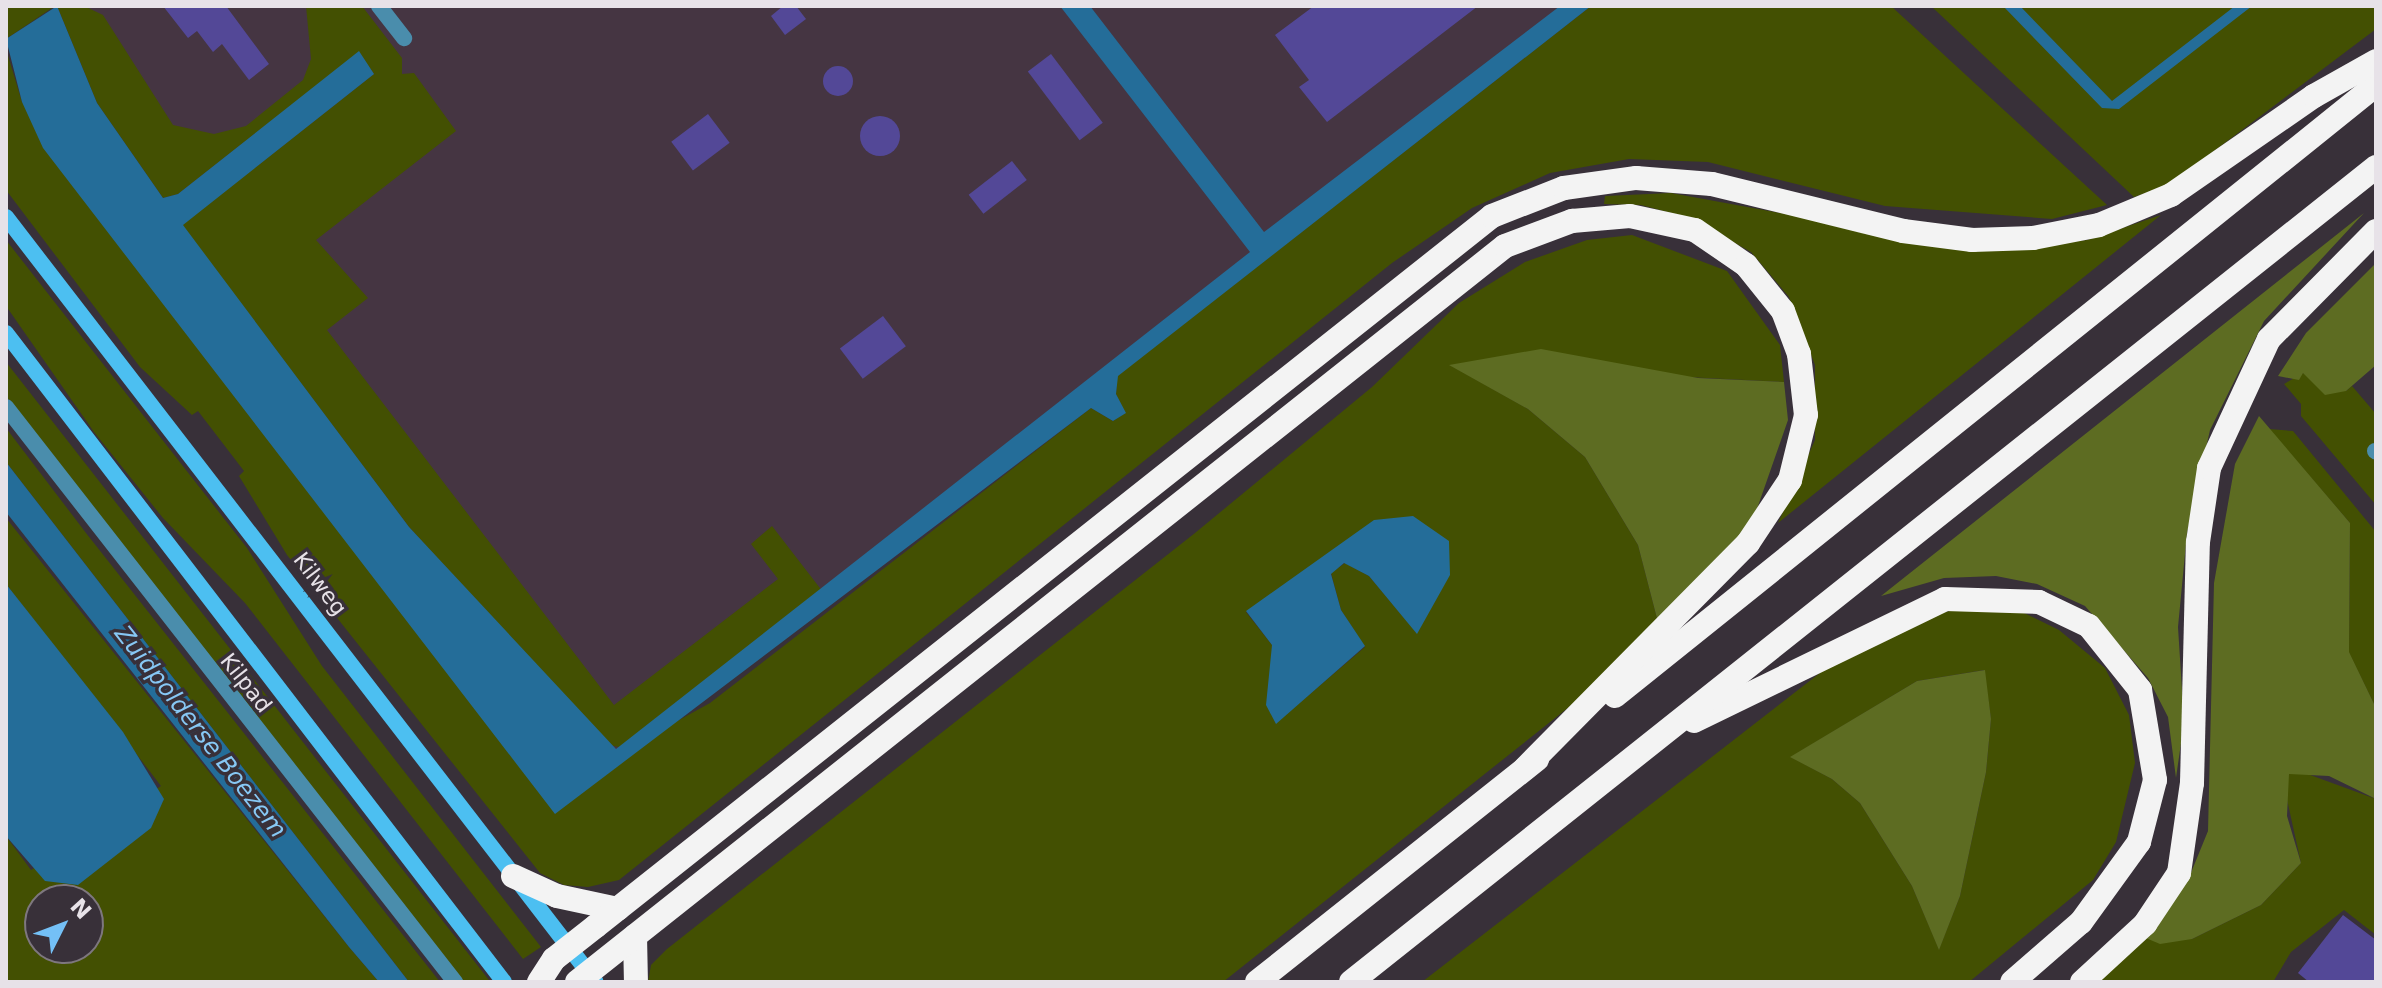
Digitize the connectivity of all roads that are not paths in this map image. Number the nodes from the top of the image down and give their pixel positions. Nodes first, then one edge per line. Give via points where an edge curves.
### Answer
1 (379, 6) edge
2 (404, 38) dead end
3 (2376, 61) edge
4 (2376, 85) edge
5 (2376, 167) edge
6 (6, 217) edge
7 (2376, 231) edge
8 (6, 333) edge
9 (6, 407) edge
10 (1659, 737) junction
11 (1525, 768) junction
12 (513, 876) junction
13 (618, 909) junction
14 (635, 936) junction
15 (568, 948) junction
16 (587, 979) edge
17 (455, 982) edge
18 (504, 982) edge
19 (539, 982) edge
20 (636, 982) edge
21 (1257, 982) edge
22 (1351, 982) edge
23 (2012, 982) edge
24 (2082, 982) edge

1 - 2 street
3 - 13 highway via 2171,195 2099,225 2033,238 1972,240 1903,231 1712,184 1636,178 1564,188 1492,216
4 - 11 highway
5 - 10 highway
6 - 12 main road, Kilweg
7 - 24 highway via 2269,339 2209,468 2198,542 2192,783 2179,873 2145,924
8 - 18 main road
9 - 17 street, Kilpad
10 - 22 highway
10 - 23 highway via 1945,599 2039,602 2089,626 2140,690 2155,780 2139,842 2081,922
11 - 14 highway via 1748,543 1790,480 1806,415 1799,354 1783,311 1746,265 1695,230 1630,216 1572,221 1505,246
11 - 21 highway
12 - 13 highway via 557,896
12 - 15 main road, Kilweg
13 - 15 highway
14 - 16 highway
14 - 20 highway
15 - 16 main road, Kilweg
15 - 19 highway

